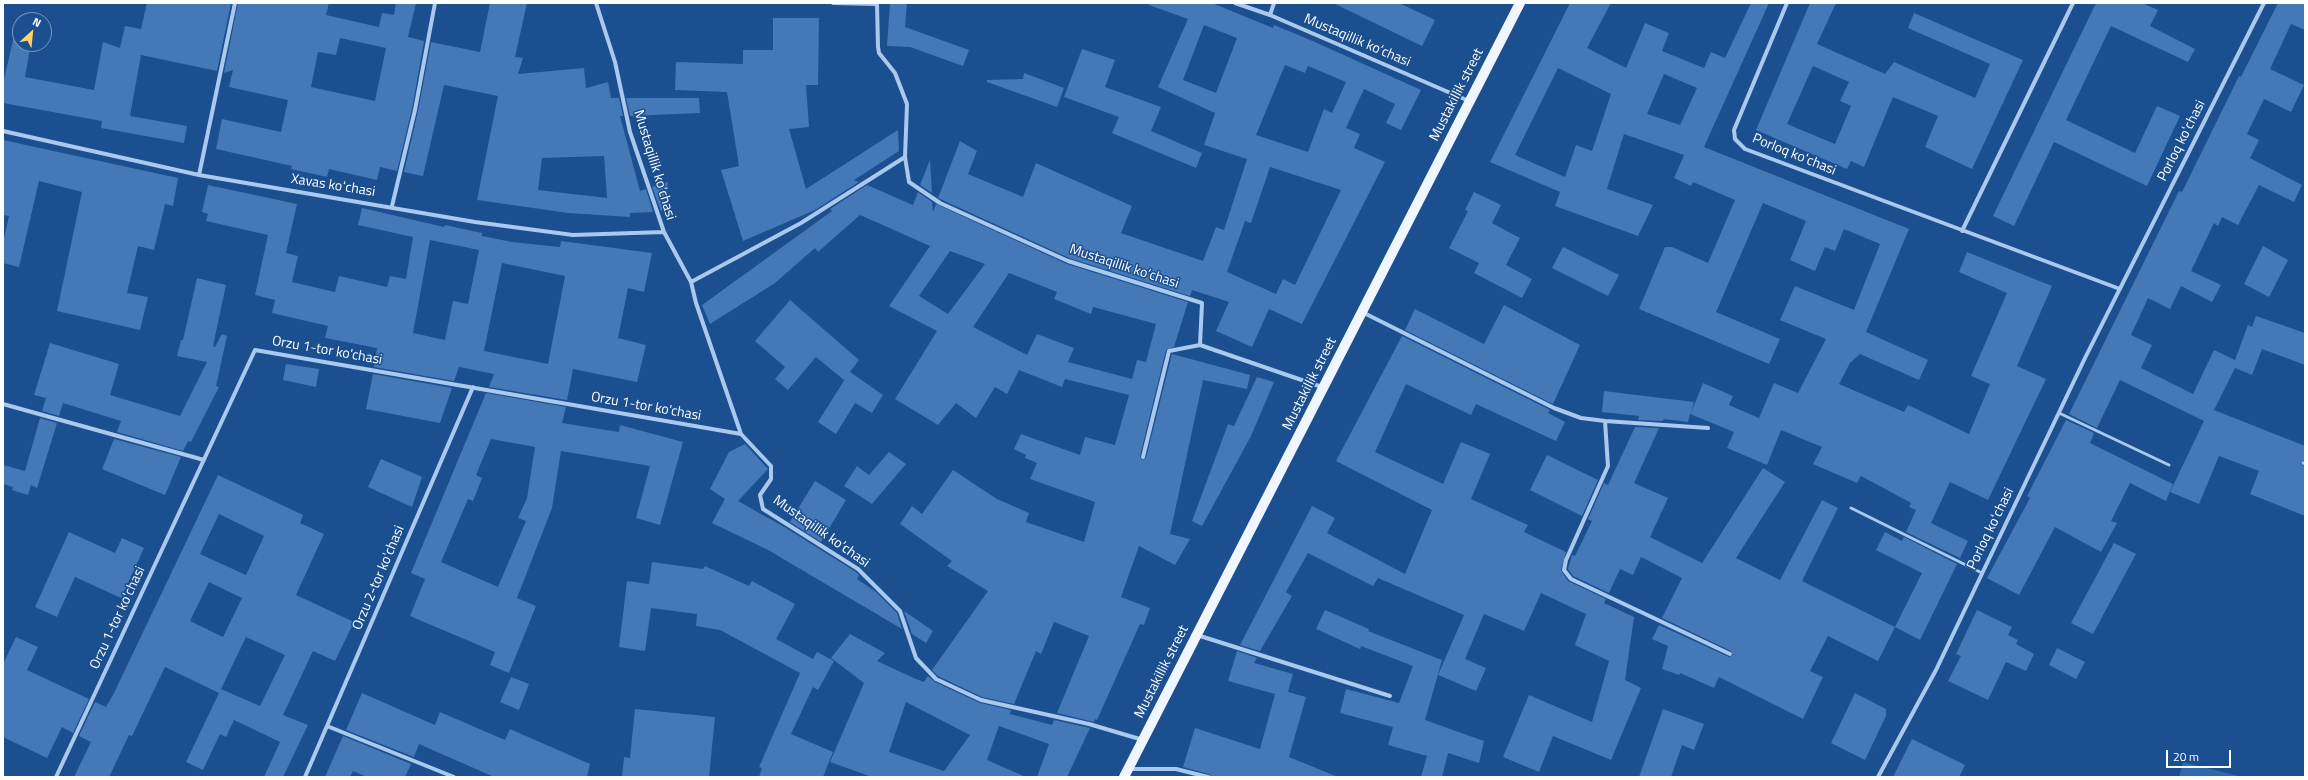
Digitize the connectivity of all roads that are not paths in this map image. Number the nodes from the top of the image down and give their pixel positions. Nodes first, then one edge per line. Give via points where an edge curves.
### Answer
1 (235, 3) edge
2 (435, 3) edge
3 (596, 3) edge
4 (833, 3) edge
5 (1235, 3) edge
6 (1274, 3) edge
7 (1520, 3) edge
8 (1787, 3) edge
9 (2073, 3) edge
10 (2264, 3) edge
11 (1270, 15) junction
12 (1470, 101) junction
13 (3, 131) edge
14 (905, 157) junction
15 (198, 175) junction
16 (392, 206) junction
17 (1962, 231) junction
18 (664, 232) junction
19 (691, 282) junction
20 (2120, 289) junction
21 (1362, 312) junction
22 (1200, 345) junction
23 (473, 387) junction
24 (1324, 388) junction
25 (3, 404) edge
26 (2059, 413) junction
27 (1605, 421) junction
28 (1708, 428) dead end
29 (741, 434) junction
30 (1143, 457) dead end
31 (204, 460) junction
32 (2169, 465) dead end
33 (1851, 508) dead end
34 (1982, 573) junction
35 (1197, 635) junction
36 (1730, 654) dead end
37 (1390, 696) dead end
38 (326, 726) junction
39 (1143, 740) junction
40 (1126, 773) edge
41 (56, 777) edge
42 (305, 777) edge
43 (454, 777) edge
44 (1208, 777) edge
45 (1878, 777) edge

1 - 15 street
2 - 16 street via 415,110
3 - 18 street, Mustaqillik ko‘chasi via 615,62 630,132
4 - 14 street, Mustaqillik ko‘chasi via 877,4 878,47 895,73 907,104
5 - 11 street, Mustaqillik ko‘chasi
6 - 11 street
7 - 12 main road, Mustakillik street
8 - 17 street, Porloq koʻchasi via 1734,130 1735,139 1745,149
9 - 17 street
10 - 20 street, Porloq koʻchasi
11 - 12 street, Mustaqillik ko‘chasi
12 - 21 main road, Mustakillik street
13 - 15 street, Xavas koʻchasi
14 - 19 street via 801,223
14 - 22 street, Mustaqillik ko‘chasi via 909,182 940,203 1068,261 1202,304
15 - 16 street, Xavas koʻchasi
16 - 18 street, Xavas koʻchasi via 476,222 573,235
17 - 20 street, Porloq koʻchasi
18 - 19 street, Mustaqillik ko‘chasi
19 - 29 street, Mustaqillik ko‘chasi
20 - 26 street, Porloq koʻchasi
21 - 24 main road, Mustakillik street
21 - 27 street via 1554,408 1581,418
22 - 24 street
22 - 30 street via 1169,351
23 - 29 street, Orzu 1-tor ko'chasi
23 - 31 street, Orzu 1-tor ko'chasi via 255,350
23 - 38 street, Orzu 2-tor ko'chasi
24 - 35 main road, Mustakillik street
25 - 31 street
26 - 32 lane
26 - 34 street, Porloq koʻchasi
27 - 28 street
27 - 36 street via 1608,466 1566,560 1564,570 1571,579
29 - 39 street, Mustaqillik ko‘chasi via 770,466 771,479 760,495 763,509 858,569 900,611 916,658 936,679 982,700 1089,724
31 - 41 street, Orzu 1-tor ko'chasi
33 - 34 lane
34 - 45 street, Porloq koʻchasi via 1936,670
35 - 37 street
35 - 39 main road, Mustakillik street
38 - 42 street, Orzu 2-tor ko'chasi
38 - 43 street
39 - 40 main road, Mustakillik street
40 - 44 street via 1176,769

